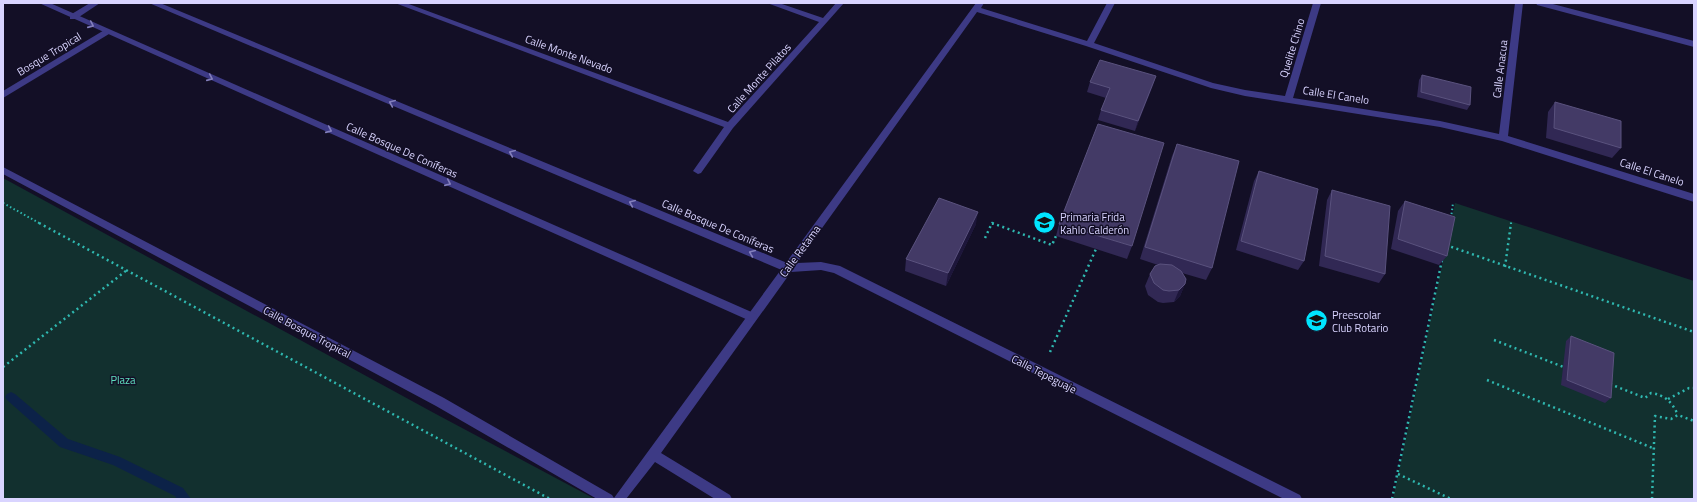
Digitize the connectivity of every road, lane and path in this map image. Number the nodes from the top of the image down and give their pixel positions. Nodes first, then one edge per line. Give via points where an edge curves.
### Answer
1 (43, 3) edge
2 (96, 3) edge
3 (152, 3) edge
4 (400, 3) edge
5 (771, 3) edge
6 (840, 3) edge
7 (1111, 3) edge
8 (1317, 3) edge
9 (1519, 3) edge
10 (1540, 3) edge
11 (978, 6) edge
12 (73, 17) junction
13 (825, 21) junction
14 (106, 32) junction
15 (1089, 44) junction
16 (1694, 44) edge
17 (3, 95) edge
18 (1288, 100) junction
19 (730, 126) junction
20 (1502, 138) junction
21 (3, 170) edge
22 (698, 171) dead end
23 (1694, 198) edge
24 (3, 203) edge
25 (1453, 203) dead end
26 (1450, 221) edge
27 (1511, 222) dead end
28 (1056, 236) dead end
29 (985, 238) dead end
30 (1447, 239) edge
31 (1445, 245) junction
32 (1096, 249) edge
33 (1444, 252) edge
34 (1442, 259) edge
35 (1505, 267) junction
36 (788, 268) junction
37 (127, 270) junction
38 (752, 317) junction
39 (1694, 332) edge
40 (1494, 340) dead end
41 (3, 367) edge
42 (1573, 370) edge
43 (1041, 373) junction
44 (1487, 380) dead end
45 (1609, 384) edge
46 (1694, 388) edge
47 (1668, 399) junction
48 (1678, 415) junction
49 (1694, 421) edge
50 (1655, 449) junction
51 (653, 455) junction
52 (1398, 474) junction
53 (550, 499) edge
54 (608, 499) edge
55 (618, 499) edge
56 (726, 499) edge
57 (1296, 499) edge
58 (1392, 499) edge
59 (1451, 499) edge
60 (1652, 499) edge

1 - 12 street, Calle Bosque De Coníferas
2 - 12 street
36 -> 3 street, Calle Bosque De Coníferas
4 - 19 street, Calle Monte Nevado
5 - 13 street
6 - 13 street, Calle Monte Pilatos
7 - 15 street
8 - 18 street, Quelite Chino
9 - 20 street, Calle Anacua
10 - 16 street
11 - 15 street, Calle El Canelo
11 - 36 street, Calle Retama
12 -> 14 street, Calle Bosque De Coníferas
13 - 19 street, Calle Monte Pilatos
14 - 17 street, Bosque Tropical
14 -> 38 street, Calle Bosque De Coníferas
15 - 18 street, Calle El Canelo via 1211,85
18 - 20 street, Calle El Canelo via 1440,124
19 - 22 street, Calle Monte Pilatos
20 - 23 street, Calle El Canelo
21 - 54 street, Calle Bosque Tropical via 440,402
24 - 37 path
25 - 26 path
27 - 35 path
28 - 29 path via 1052,245 992,223
30 - 31 path
31 - 33 path
31 - 35 path
32 - 43 path
34 - 52 path
35 - 39 path
36 - 38 street, Calle Retama
36 - 43 street, Calle Tepeguaje via 821,266 836,269
37 - 41 path
37 - 53 path
38 - 51 street, Calle Retama
40 - 42 path
43 - 57 street, Calle Tepeguaje
44 - 50 path
45 - 47 path via 1645,398 1651,393 1656,393
46 - 47 path
47 - 48 path
48 - 49 path
48 - 50 path via 1671,419 1655,416
50 - 60 path
51 - 55 street, Calle Retama
51 - 56 street
52 - 58 path
52 - 59 path

